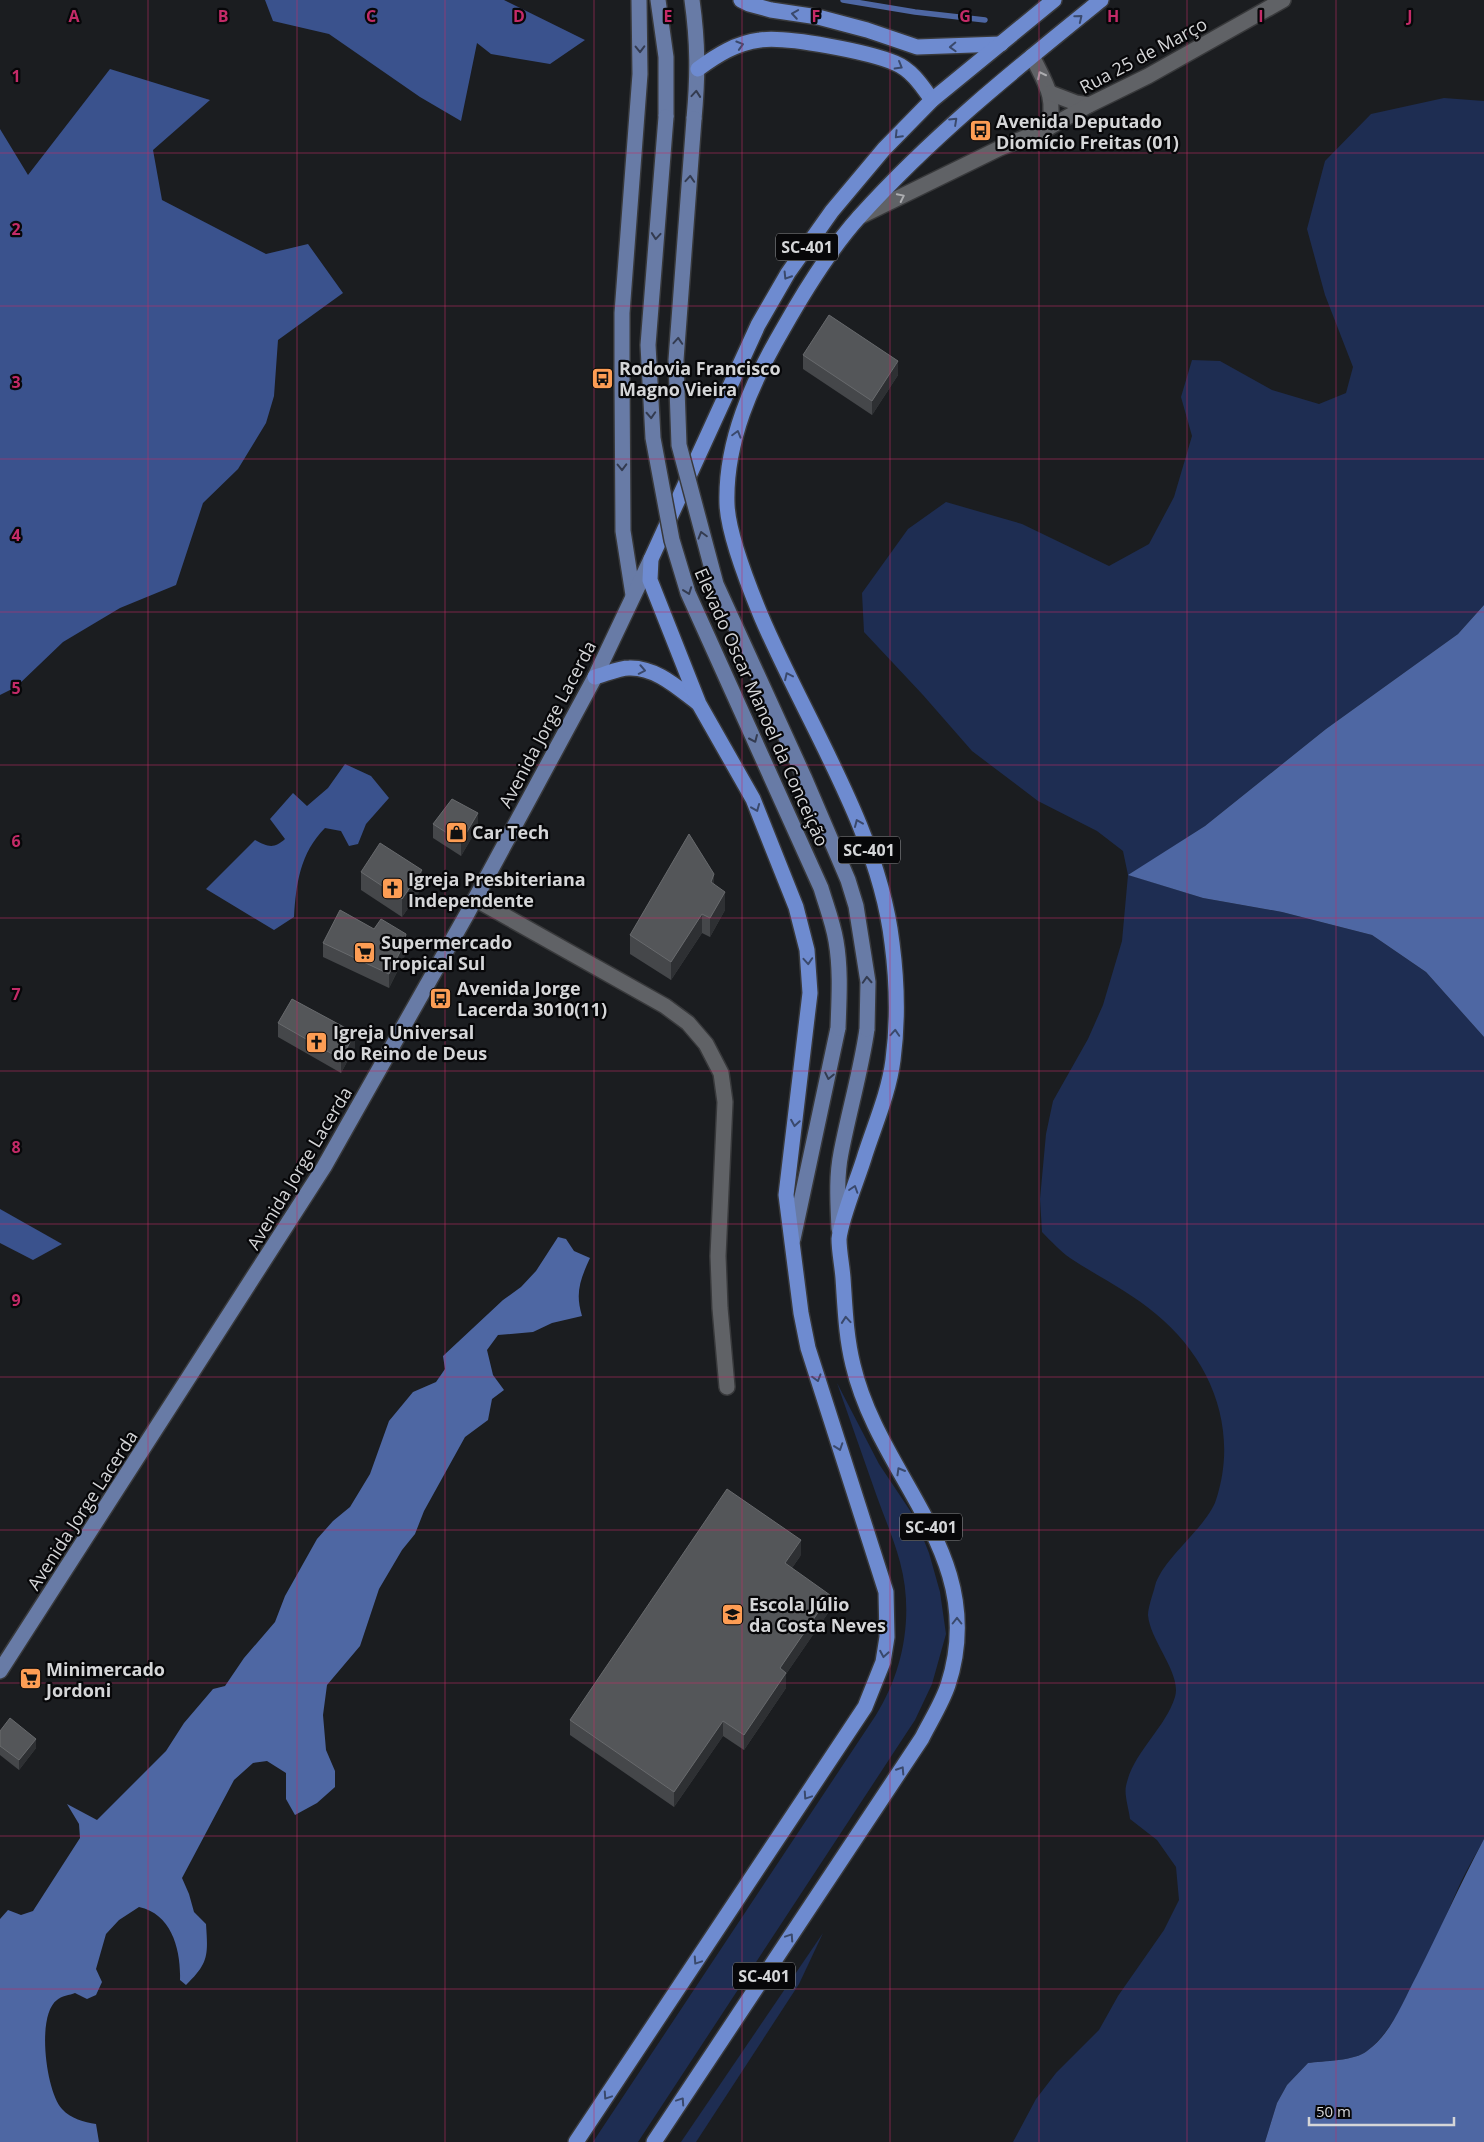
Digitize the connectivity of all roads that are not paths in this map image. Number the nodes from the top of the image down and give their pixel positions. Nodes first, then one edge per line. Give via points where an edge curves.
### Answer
1 (639, 0) edge
2 (658, 0) edge
3 (692, 0) edge
4 (741, 0) edge
5 (1054, 0) edge
6 (1101, 0) edge
7 (1282, 0) edge
8 (1001, 44) junction
9 (1032, 56) junction
10 (698, 69) junction
11 (1050, 93) junction
12 (932, 100) junction
13 (1089, 105) junction
14 (1048, 128) junction
15 (858, 218) junction
16 (651, 559) junction
17 (633, 595) junction
18 (595, 677) junction
19 (699, 704) junction
20 (475, 899) junction
21 (839, 1236) junction
22 (791, 1244) junction
23 (727, 1388) dead end
24 (0, 1671) edge
25 (576, 2142) edge
26 (654, 2142) edge

1 -> 17 main road via 640,74 622,313 624,531
2 -> 22 main road, Elevado Oscar Manoel da Conceição, bridge via 666,57 666,118 648,345 654,447 672,540 688,593 821,888 836,940 838,1028
3 - 10 main road, Elevado Oscar Manoel da Conceição
8 -> 4 highway via 917,47 867,30
5 - 8 highway, SC-401
9 -> 6 highway, SC-401
7 - 13 street, Rua 25 de Março via 1148,76
8 - 12 highway, SC-401
11 -> 9 street
15 -> 9 highway, SC-401 via 974,102
10 -> 12 highway via 739,45 761,40 793,42 845,50 896,63 917,78
21 -> 10 main road, Elevado Oscar Manoel da Conceição, bridge via 837,1192 841,1154 868,1029 868,982 863,939 848,880 716,584 679,445 676,360
11 - 13 street
11 - 14 street
12 -> 16 highway, SC-401 via 884,149 832,211 788,273 746,350
13 - 14 street, Rua 25 de Março
15 -> 14 street, Rua 25 de Março
21 -> 15 highway, SC-401 via 893,1064 896,1021 892,940 872,857 760,614 734,540 727,511 727,481 742,416 762,364 802,295
16 - 17 main road, Avenida Jorge Lacerda
16 - 19 highway, SC-401 via 650,580
17 - 18 main road, Avenida Jorge Lacerda
18 -> 19 highway via 628,667 647,670 665,678
18 - 20 main road, Avenida Jorge Lacerda
19 -> 22 highway, SC-401 via 752,799 796,907 807,950 810,993 786,1195
20 - 23 street via 665,1006 706,1044 721,1074 725,1102 718,1256
20 - 24 main road, Avenida Jorge Lacerda via 324,1166
26 -> 21 highway, SC-401 via 922,1738 947,1688 954,1660 957,1634 954,1584 937,1536 889,1453 863,1399 854,1370 848,1339
22 -> 25 highway, SC-401 via 808,1348 886,1592 888,1637 883,1662 865,1707

